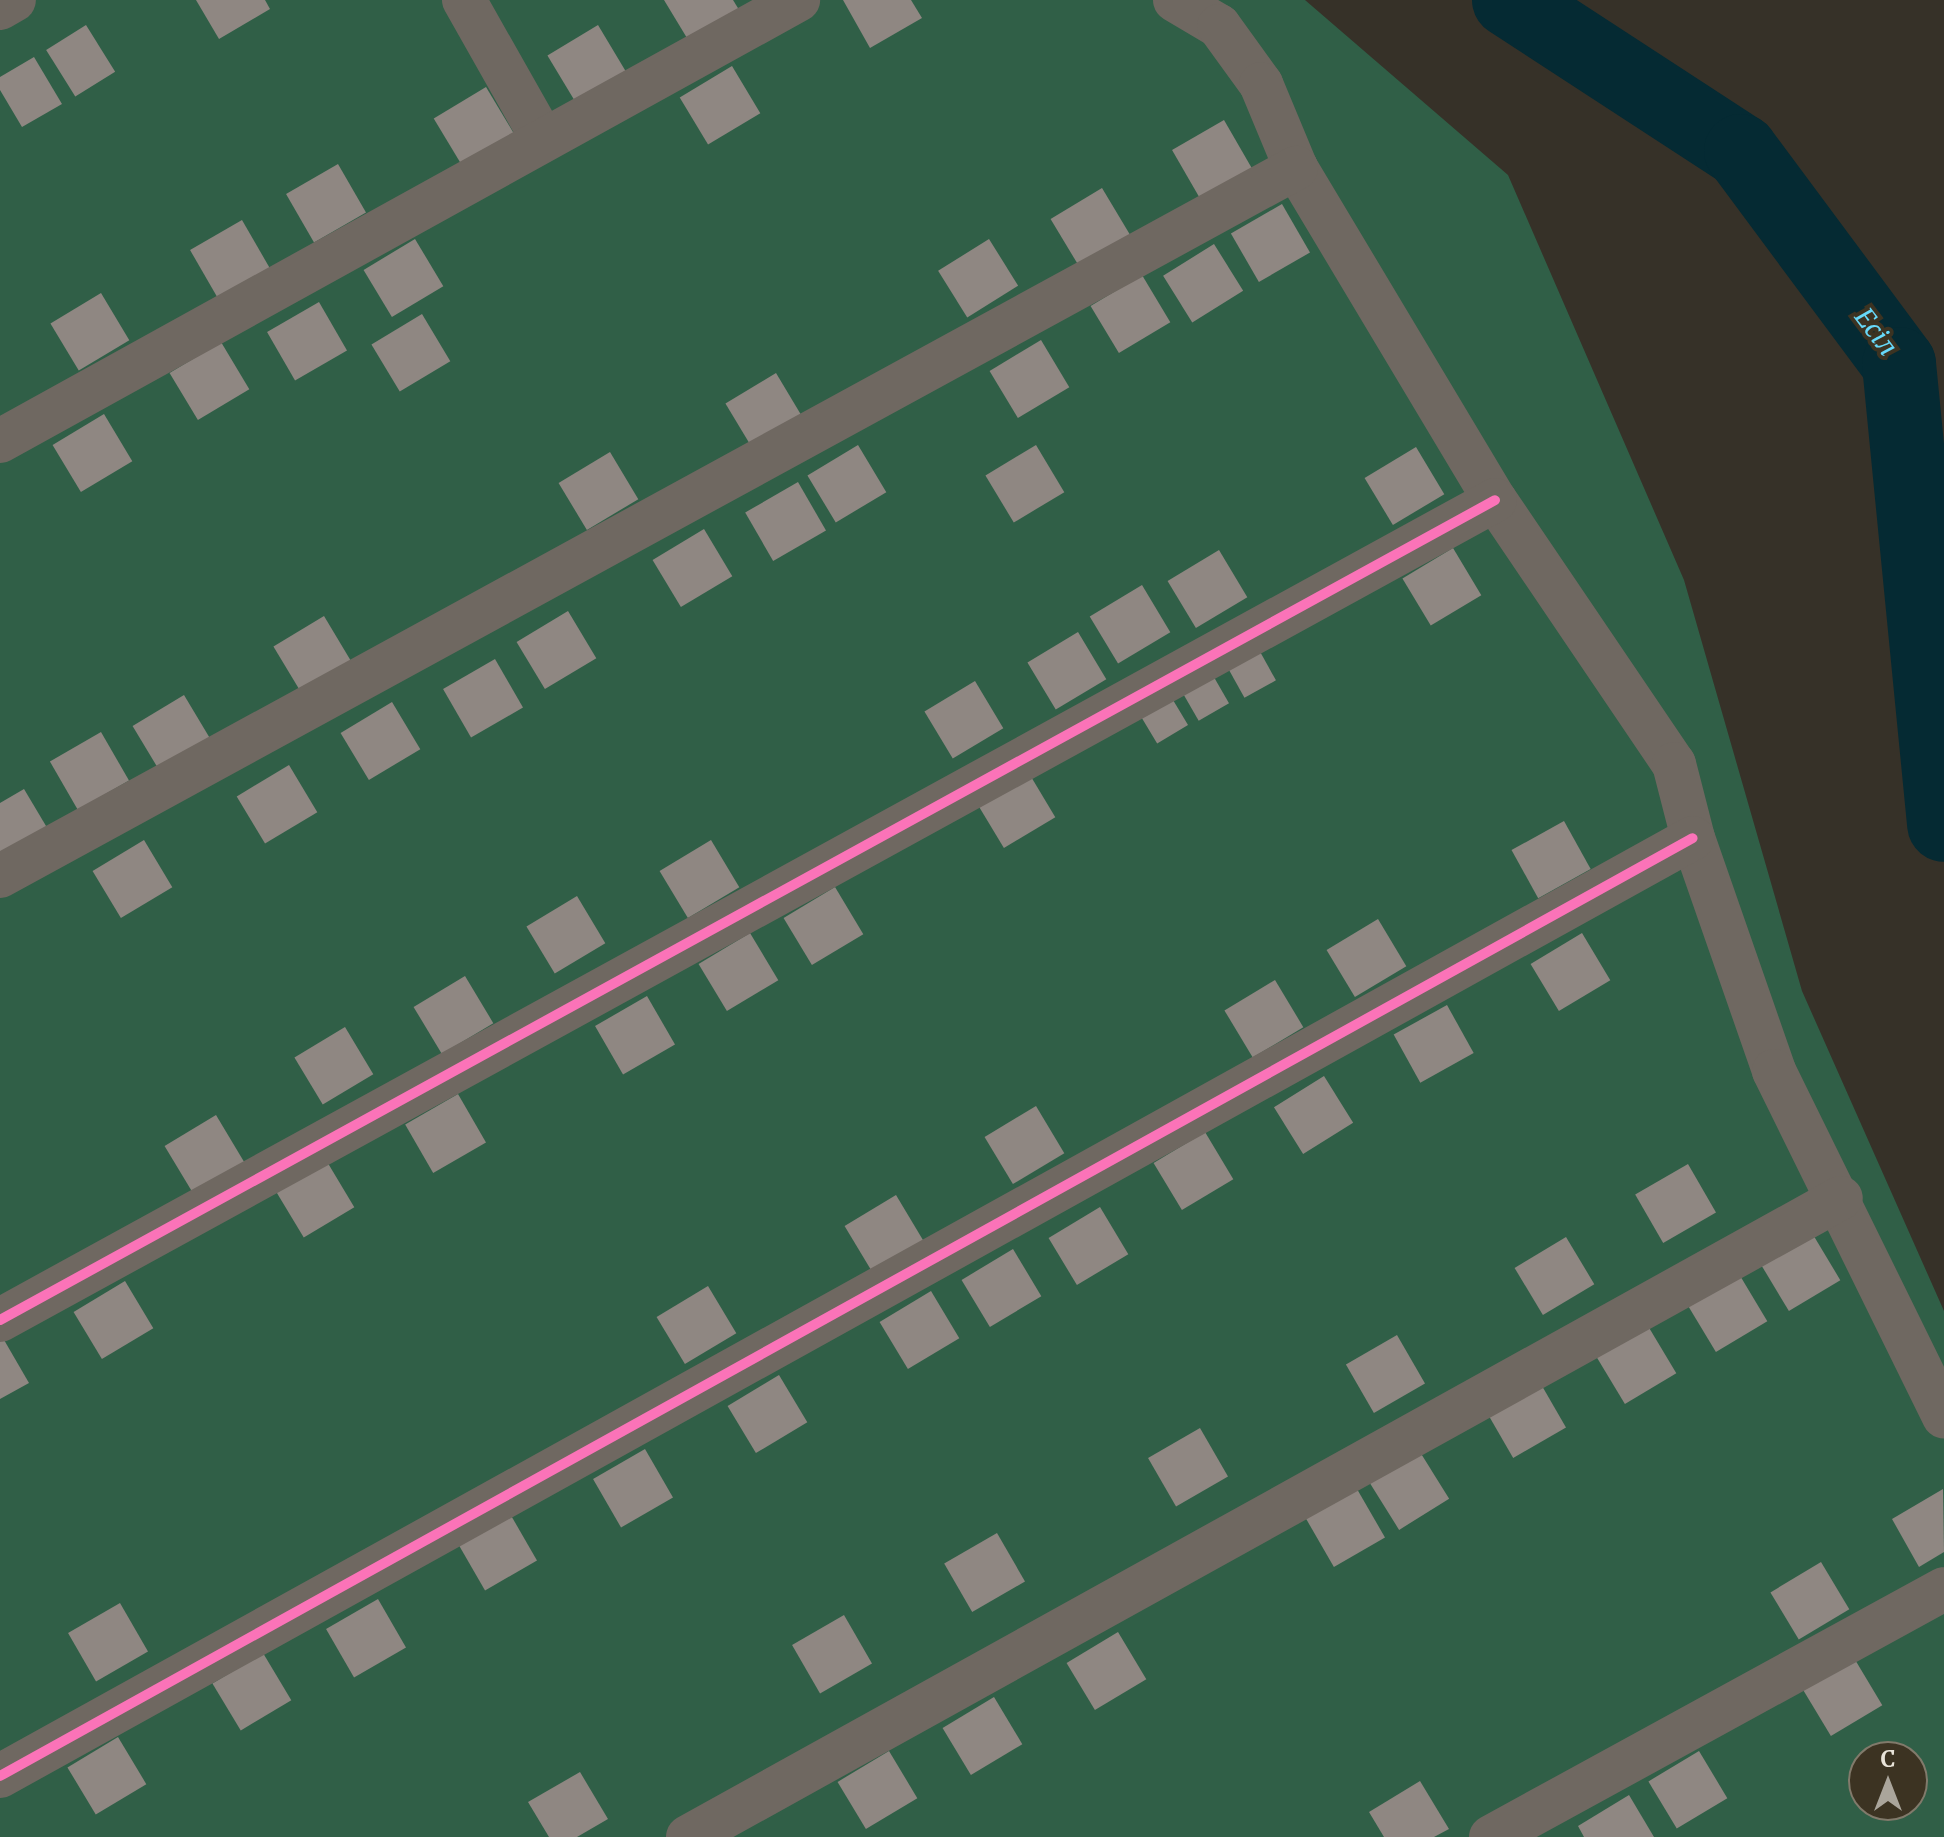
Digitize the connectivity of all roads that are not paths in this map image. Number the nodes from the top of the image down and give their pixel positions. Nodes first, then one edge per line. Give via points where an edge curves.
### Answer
1 (14, 0) edge
2 (464, 0) edge
3 (798, 0) edge
4 (1175, 0) edge
5 (0, 8) edge
6 (542, 138) junction
7 (1296, 168) junction
8 (0, 441) edge
9 (1495, 500) junction
10 (1693, 838) junction
11 (0, 876) edge
12 (1841, 1198) junction
13 (0, 1320) edge
14 (1944, 1416) edge
15 (1944, 1589) edge
16 (0, 1776) edge
17 (688, 1837) edge
18 (1491, 1837) edge

1 - 5 street
2 - 6 street
3 - 6 street
4 - 7 street via 1219,26 1261,84
6 - 8 street
7 - 9 street
7 - 11 street
9 - 10 street via 1674,764
9 - 13 street
10 - 12 street via 1774,1071
10 - 16 street
12 - 14 street
12 - 17 street
15 - 18 street

